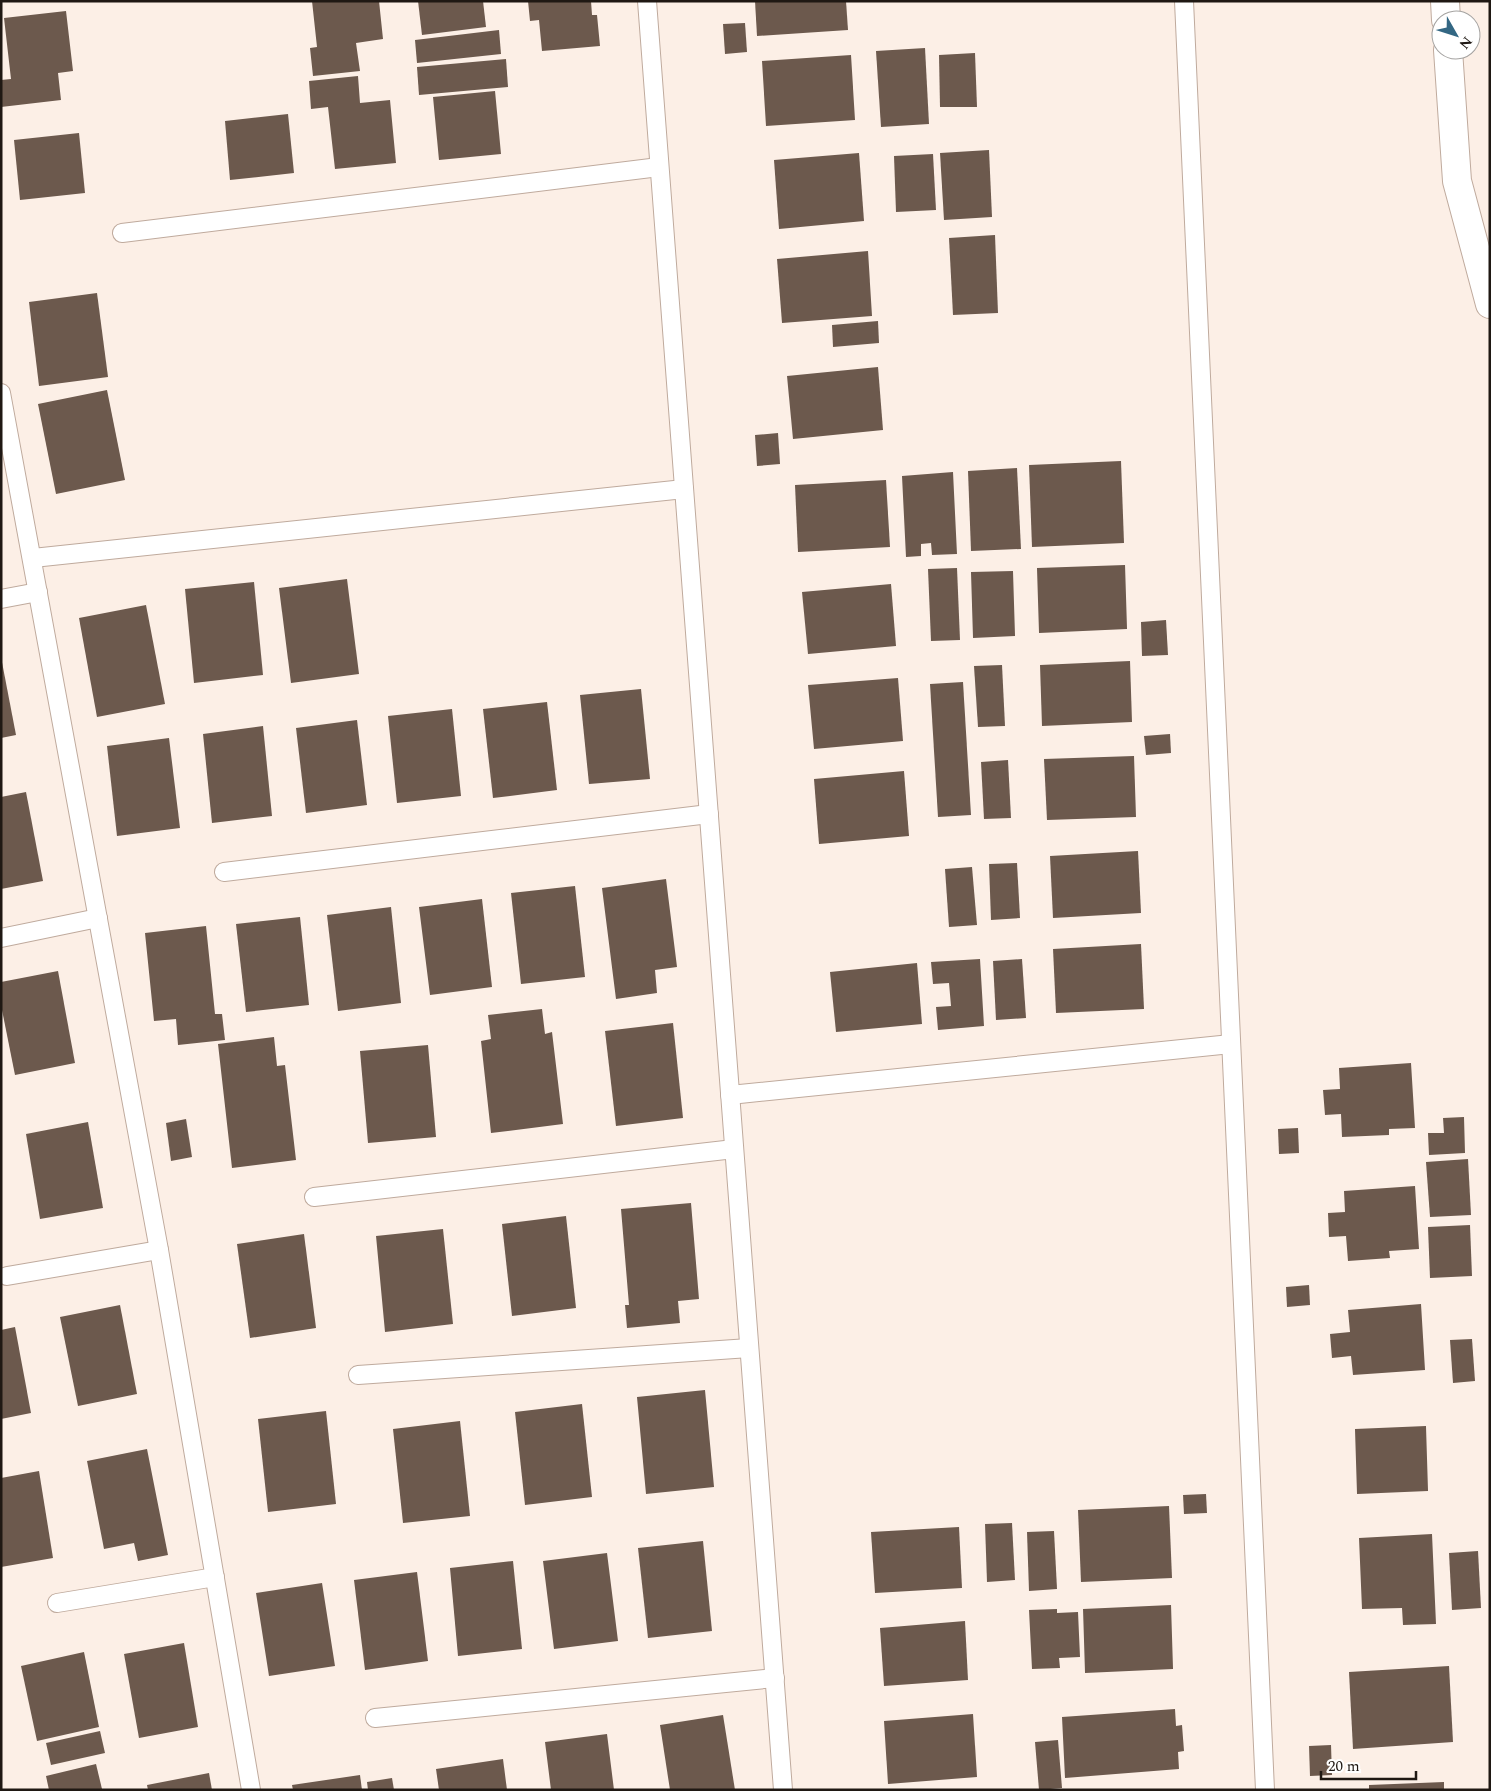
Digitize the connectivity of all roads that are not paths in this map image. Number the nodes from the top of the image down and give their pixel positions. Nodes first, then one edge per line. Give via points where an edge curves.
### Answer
1 (647, 1) edge
2 (1184, 1) edge
3 (1449, 60) edge
4 (659, 167) junction
5 (122, 233) dead end
6 (1490, 304) edge
7 (1, 393) edge
8 (684, 489) junction
9 (32, 558) junction
10 (38, 592) junction
11 (1, 599) edge
12 (709, 814) junction
13 (224, 872) dead end
14 (98, 918) junction
15 (1, 938) edge
16 (1231, 1044) junction
17 (730, 1095) junction
18 (734, 1150) junction
19 (314, 1196) dead end
20 (159, 1250) junction
21 (7, 1276) dead end
22 (749, 1348) junction
23 (358, 1375) dead end
24 (215, 1577) junction
25 (57, 1603) dead end
26 (775, 1678) junction
27 (375, 1718) dead end
28 (251, 1790) edge
29 (783, 1790) edge
30 (1265, 1790) edge

1 - 4 lane
2 - 16 lane
3 - 6 street via 1457,181
4 - 5 lane
4 - 8 lane
7 - 9 lane
8 - 9 lane
8 - 12 lane
9 - 10 lane
10 - 11 lane
10 - 14 lane
12 - 13 lane
12 - 17 lane
14 - 15 lane
14 - 20 lane
16 - 17 lane
16 - 30 lane
17 - 18 lane
18 - 19 lane
18 - 22 lane
20 - 21 lane
20 - 24 lane
22 - 23 lane
22 - 26 lane
24 - 25 lane
24 - 28 lane
26 - 27 lane
26 - 29 lane

